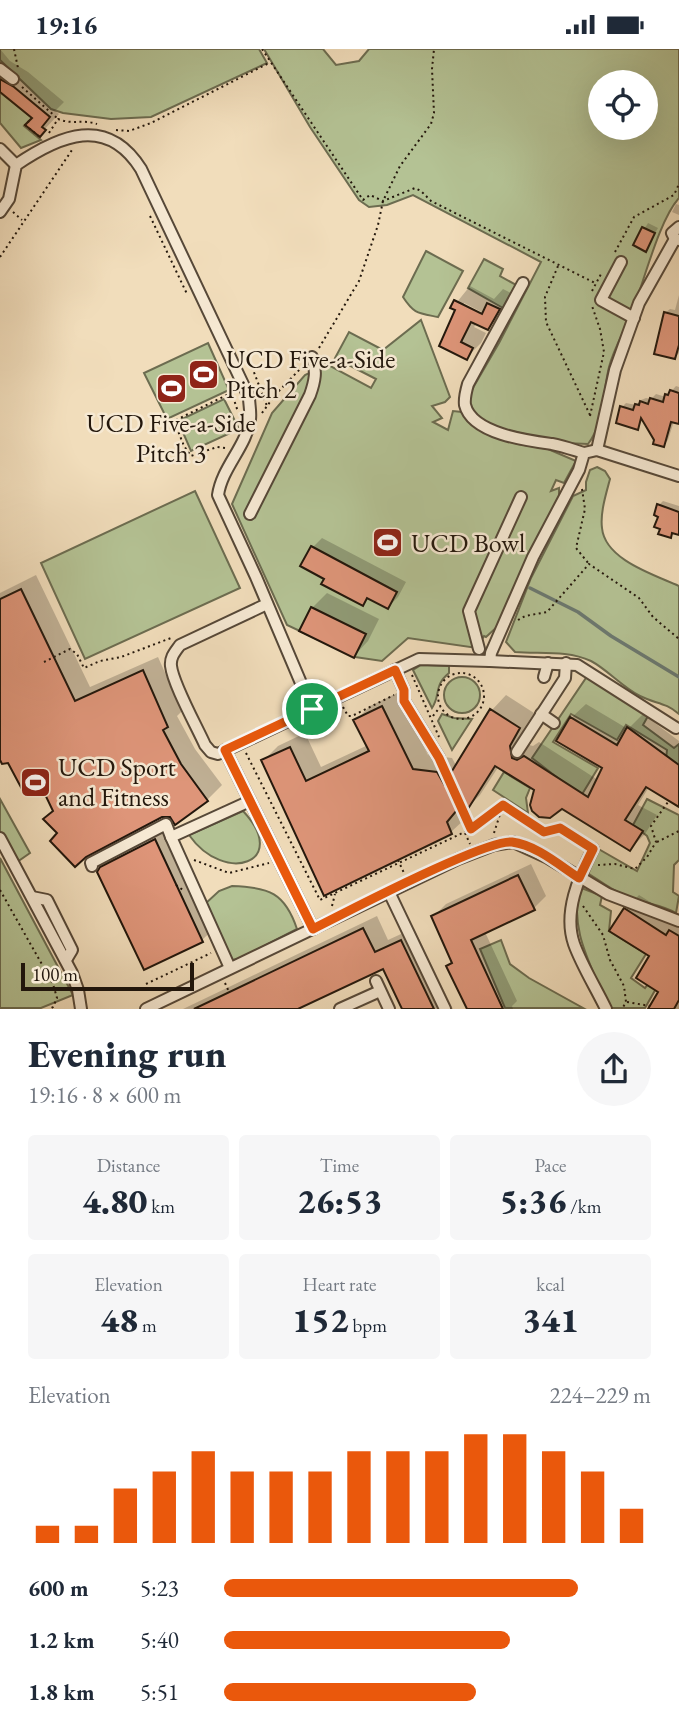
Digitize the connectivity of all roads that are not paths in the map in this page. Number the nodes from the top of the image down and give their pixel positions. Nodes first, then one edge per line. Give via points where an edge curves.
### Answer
1 (0, 69) edge
2 (13, 79) road end
3 (0, 149) edge
4 (16, 165) junction
5 (0, 212) edge
6 (679, 227) edge
7 (677, 239) edge
8 (616, 260) road end
9 (523, 283) dead end
10 (634, 318) junction
11 (312, 357) road end
12 (597, 450) junction
13 (584, 453) junction
14 (679, 476) edge
15 (521, 497) dead end
16 (250, 514) dead end
17 (267, 604) junction
18 (479, 649) dead end
19 (490, 661) junction
20 (548, 663) junction
21 (566, 663) junction
22 (395, 670) junction
23 (544, 677) dead end
24 (312, 709) junction
25 (541, 714) junction
26 (554, 723) dead end
27 (676, 728) dead end
28 (225, 750) junction
29 (517, 752) dead end
30 (439, 758) road end
31 (250, 801) junction
32 (171, 837) junction
33 (0, 838) edge
34 (593, 849) road end
35 (92, 866) dead end
36 (579, 878) junction
37 (389, 892) junction
38 (679, 921) edge
39 (313, 929) junction
40 (225, 971) junction
41 (81, 1009) edge
42 (146, 1009) edge
43 (340, 1009) edge
44 (389, 1009) edge
45 (445, 1009) edge
46 (606, 1009) edge

1 - 2 street
3 - 4 street
4 - 5 street via 9,199
4 - 17 street via 60,141 89,133 114,141 132,155 249,397 245,437 220,482 218,495
6 - 7 street via 673,230
7 - 10 street
8 - 10 street via 601,300
9 - 13 street via 468,384 466,407 483,426
10 - 12 street via 615,370
11 - 16 street via 316,367 310,395
12 - 13 street
12 - 14 street
13 - 19 street via 533,557
15 - 18 street via 468,611
17 - 24 street
17 - 28 street via 180,645 172,655 175,678 205,745 218,754
19 - 20 street
19 - 22 street via 419,659
20 - 21 street
20 - 23 street
21 - 25 street via 565,678
21 - 27 street via 591,672
22 - 24 street
22 - 30 street via 404,701
24 - 28 street
25 - 26 street
25 - 29 street
28 - 31 street
31 - 32 street
31 - 39 street
32 - 35 street via 166,824
32 - 40 street
33 - 41 street via 66,960
34 - 36 street
36 - 37 street via 513,842 494,845
36 - 38 street
36 - 46 street via 574,896 574,943
37 - 39 street
37 - 45 street
39 - 40 street
40 - 42 street
43 - 44 street via 378,986

